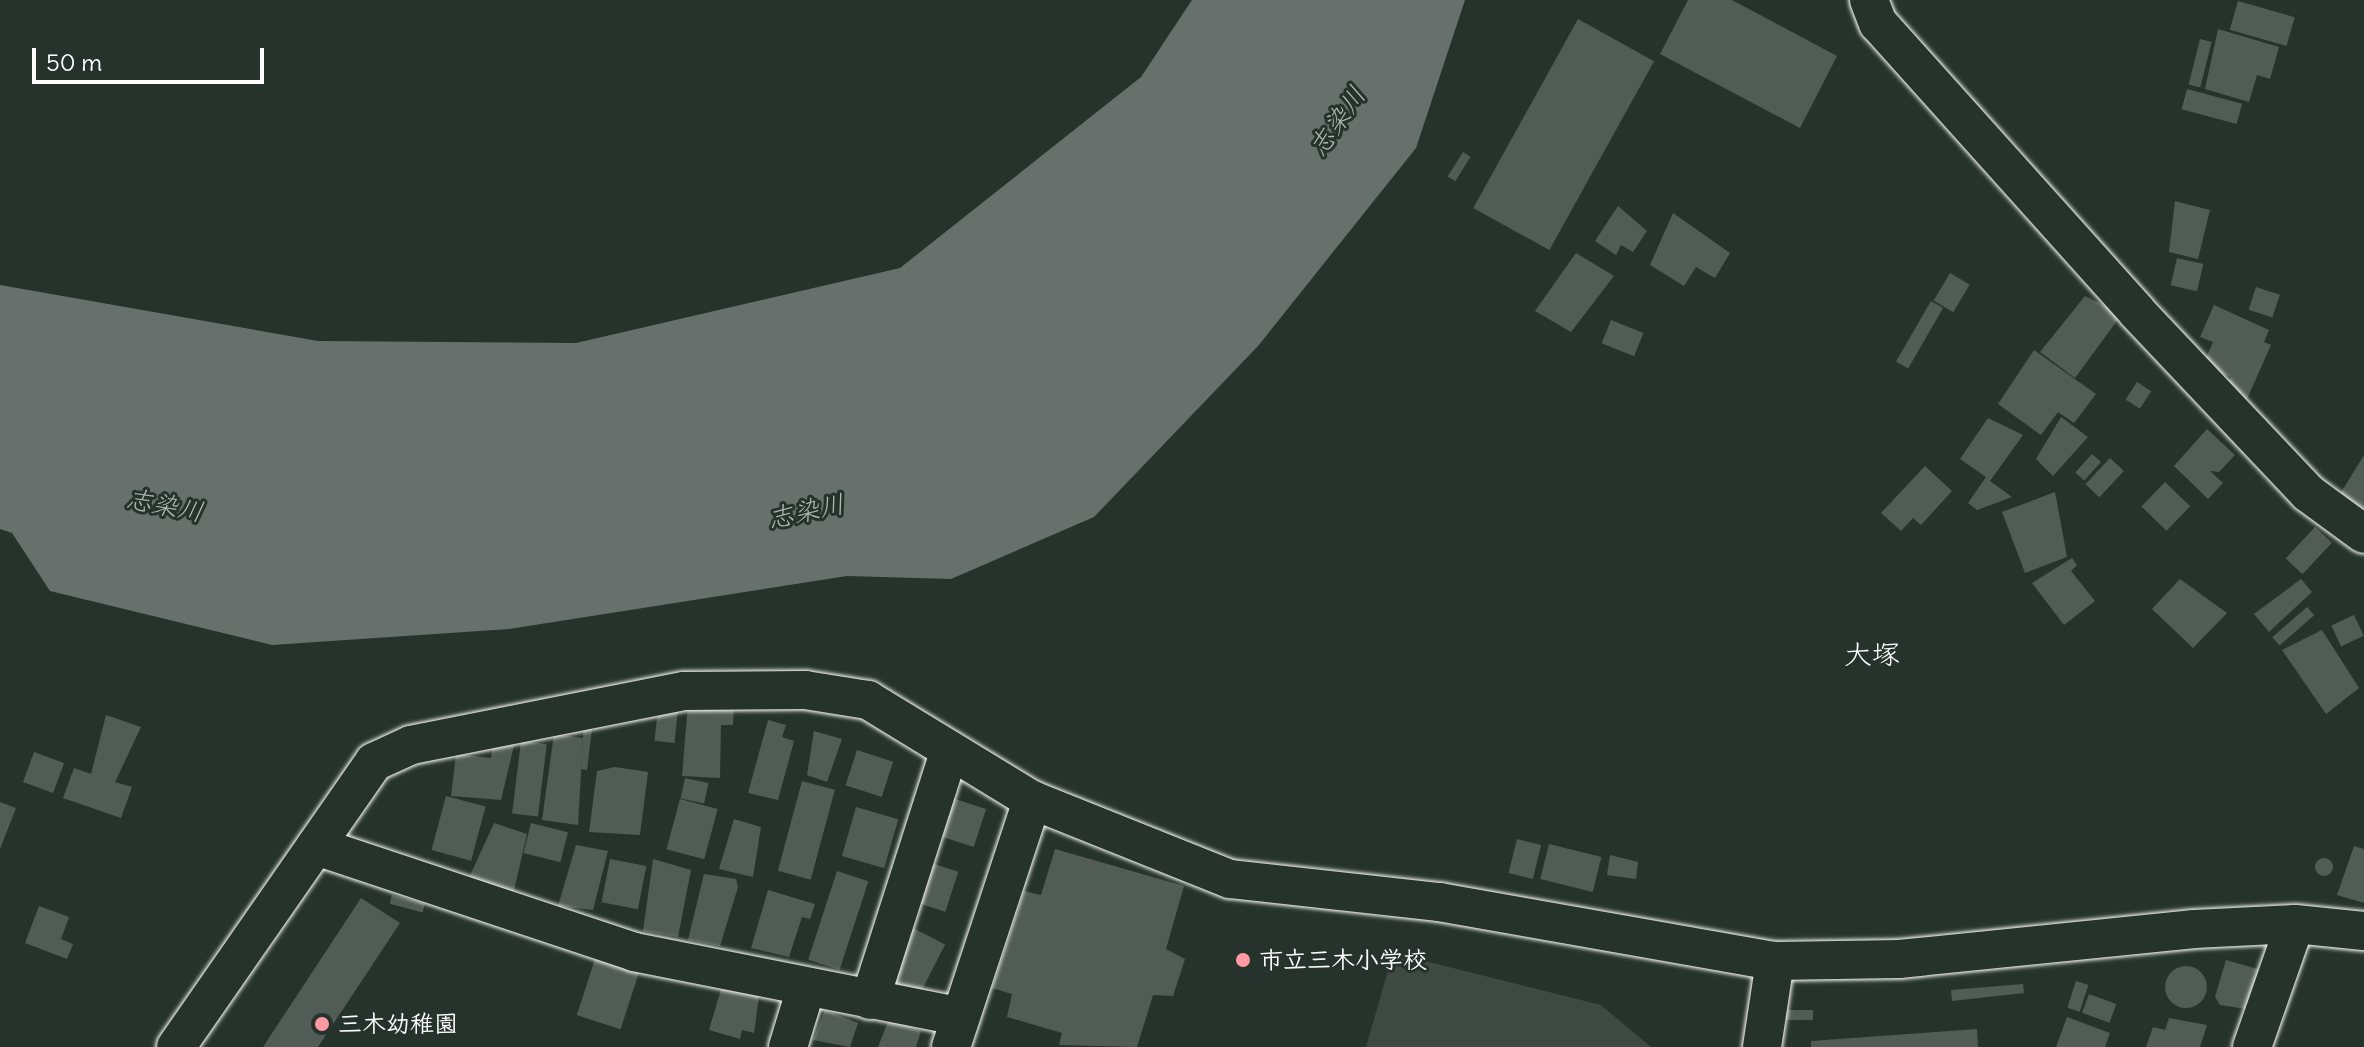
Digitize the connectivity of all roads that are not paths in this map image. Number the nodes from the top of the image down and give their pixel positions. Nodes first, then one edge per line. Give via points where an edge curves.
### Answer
1 (1869, 0) edge
2 (2364, 534) edge
3 (950, 750) junction
4 (1032, 800) junction
5 (316, 846) junction
6 (2295, 924) junction
7 (2364, 931) edge
8 (1775, 961) junction
9 (806, 988) junction
10 (870, 1000) junction
11 (956, 1032) edge
12 (176, 1047) edge
13 (788, 1047) edge
14 (1762, 1047) edge
15 (2252, 1047) edge

1 - 2 street via 1878,23 2137,312 2308,493
3 - 4 street
3 - 5 street via 868,700 805,690 684,691 411,745 374,762
3 - 10 street
4 - 8 street via 1230,879 1439,902
4 - 11 street
5 - 9 street via 634,952
5 - 12 street
6 - 7 street
6 - 8 street via 1899,959
6 - 15 street
8 - 14 street
9 - 10 street
9 - 13 street
10 - 11 street

